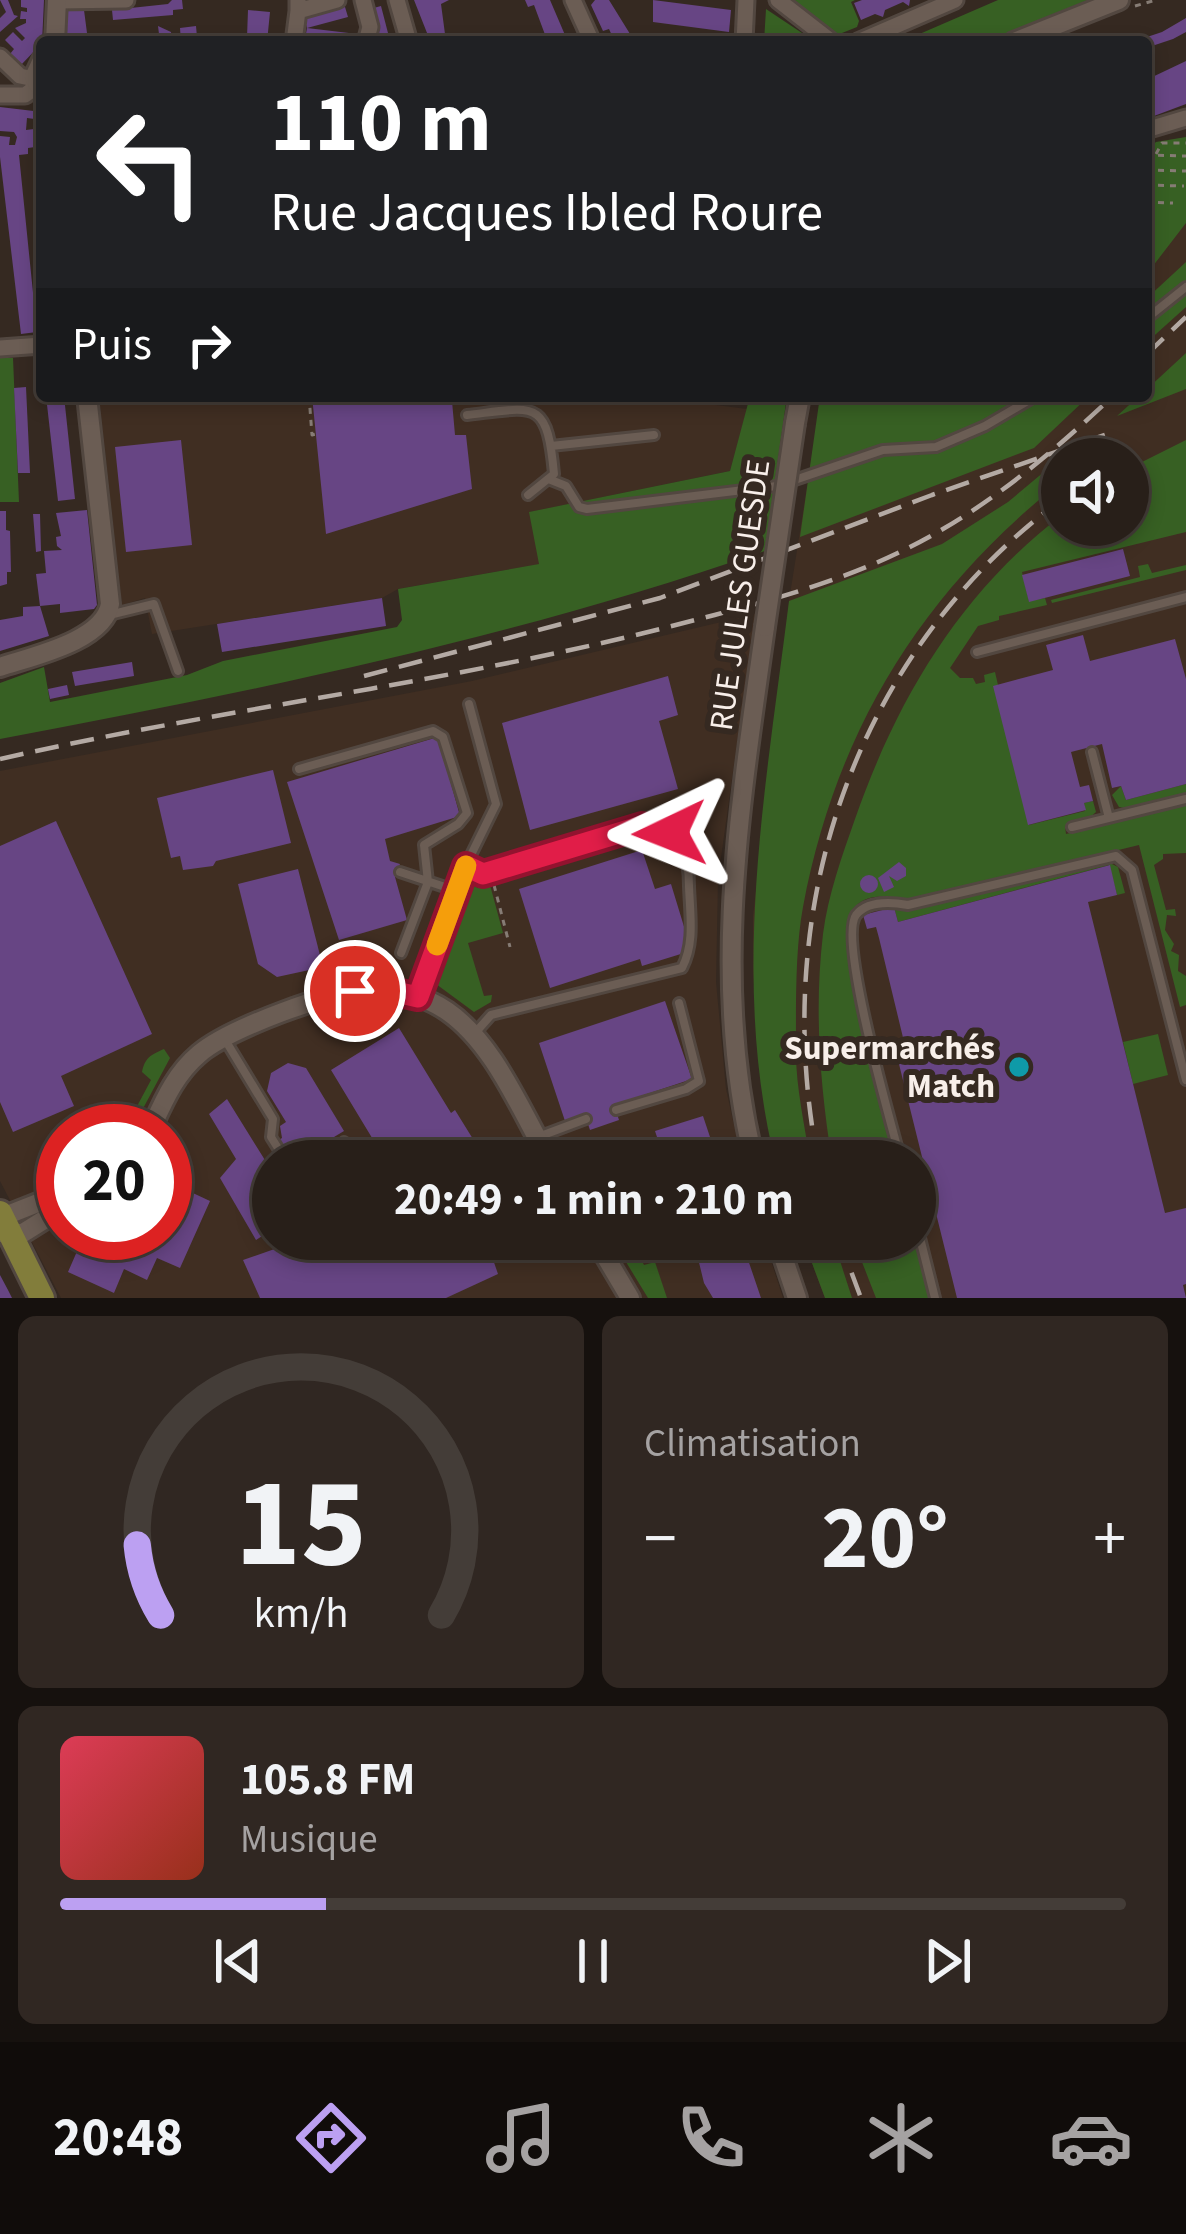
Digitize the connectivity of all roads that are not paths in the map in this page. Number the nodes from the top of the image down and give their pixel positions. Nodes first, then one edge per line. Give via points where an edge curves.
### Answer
1 (57, 0) edge
2 (126, 0) edge
3 (337, 0) edge
4 (363, 0) edge
5 (397, 0) edge
6 (573, 0) edge
7 (746, 0) edge
8 (778, 0) edge
9 (955, 0) edge
10 (1126, 3) edge
11 (298, 5) edge
12 (55, 36) edge
13 (295, 36) edge
14 (368, 36) edge
15 (407, 36) edge
16 (589, 36) edge
17 (744, 36) edge
18 (824, 36) edge
19 (872, 36) edge
20 (1029, 36) edge
21 (0, 57) edge
22 (34, 78) edge
23 (0, 94) edge
24 (1186, 118) edge
25 (1152, 128) edge
26 (1186, 287) edge
27 (1152, 314) edge
28 (36, 345) edge
29 (0, 347) edge
30 (88, 402) edge
31 (799, 402) edge
32 (1026, 402) edge
33 (467, 416) dead end
34 (654, 435) dead end
35 (551, 446) junction
36 (551, 480) junction
37 (528, 495) dead end
38 (1186, 597) edge
39 (108, 615) junction
40 (977, 652) dead end
41 (0, 667) edge
42 (178, 671) dead end
43 (469, 704) dead end
44 (1092, 752) dead end
45 (299, 770) dead end
46 (1186, 800) edge
47 (1109, 818) junction
48 (1072, 827) dead end
49 (466, 866) junction
50 (400, 872) dead end
51 (428, 882) junction
52 (457, 891) junction
53 (401, 953) dead end
54 (418, 997) junction
55 (679, 1003) dead end
56 (1186, 1011) edge
57 (1170, 1018) junction
58 (474, 1035) junction
59 (224, 1037) junction
60 (1186, 1080) edge
61 (164, 1104) edge
62 (616, 1110) dead end
63 (586, 1119) dead end
64 (537, 1138) joint
65 (274, 1140) edge
66 (750, 1140) edge
67 (896, 1140) edge
68 (36, 1208) edge
69 (36, 1225) edge
70 (2, 1227) edge
71 (607, 1260) edge
72 (783, 1260) edge
73 (926, 1260) edge
74 (30, 1298) edge
75 (42, 1298) edge
76 (629, 1298) edge
77 (796, 1298) edge
78 (935, 1298) edge

1 - 2 street
1 - 12 street
3 - 11 street
4 - 14 street
5 - 15 street
6 - 16 street
7 - 17 street
8 - 18 street
9 - 19 street
10 - 20 street
11 - 13 street
21 - 22 street
22 - 23 street via 28,94
24 - 25 street
26 - 27 lane
28 - 29 street
30 - 39 street
31 - 66 street, RUE JULES GUESDE, bridge via 733,863 737,1070
32 - 36 lane via 936,447 883,450 777,486 586,509
33 - 35 lane via 524,408 547,424
34 - 35 lane
35 - 36 lane
36 - 37 lane
38 - 40 lane
39 - 41 street via 90,633
39 - 42 lane via 154,604
43 - 49 lane via 496,804
44 - 47 lane
45 - 51 lane via 439,733 467,813 424,845
46 - 47 lane
47 - 48 lane
49 - 52 lane
49 - 58 lane via 483,874 642,826 670,833 689,864 691,952 682,968 491,1015
50 - 51 lane
51 - 52 lane
51 - 53 lane
52 - 54 lane
54 - 58 street
54 - 59 street via 355,991
55 - 62 lane via 699,1081
56 - 57 lane
57 - 60 lane
57 - 67 lane via 1132,870 1116,856 908,905 867,907 850,930
58 - 64 street
59 - 61 street via 181,1072
59 - 65 lane via 273,1119
63 - 64 lane
68 - 70 street
69 - 70 street
70 - 74 main road
70 - 75 main road
71 - 76 street
72 - 77 street
73 - 78 lane

